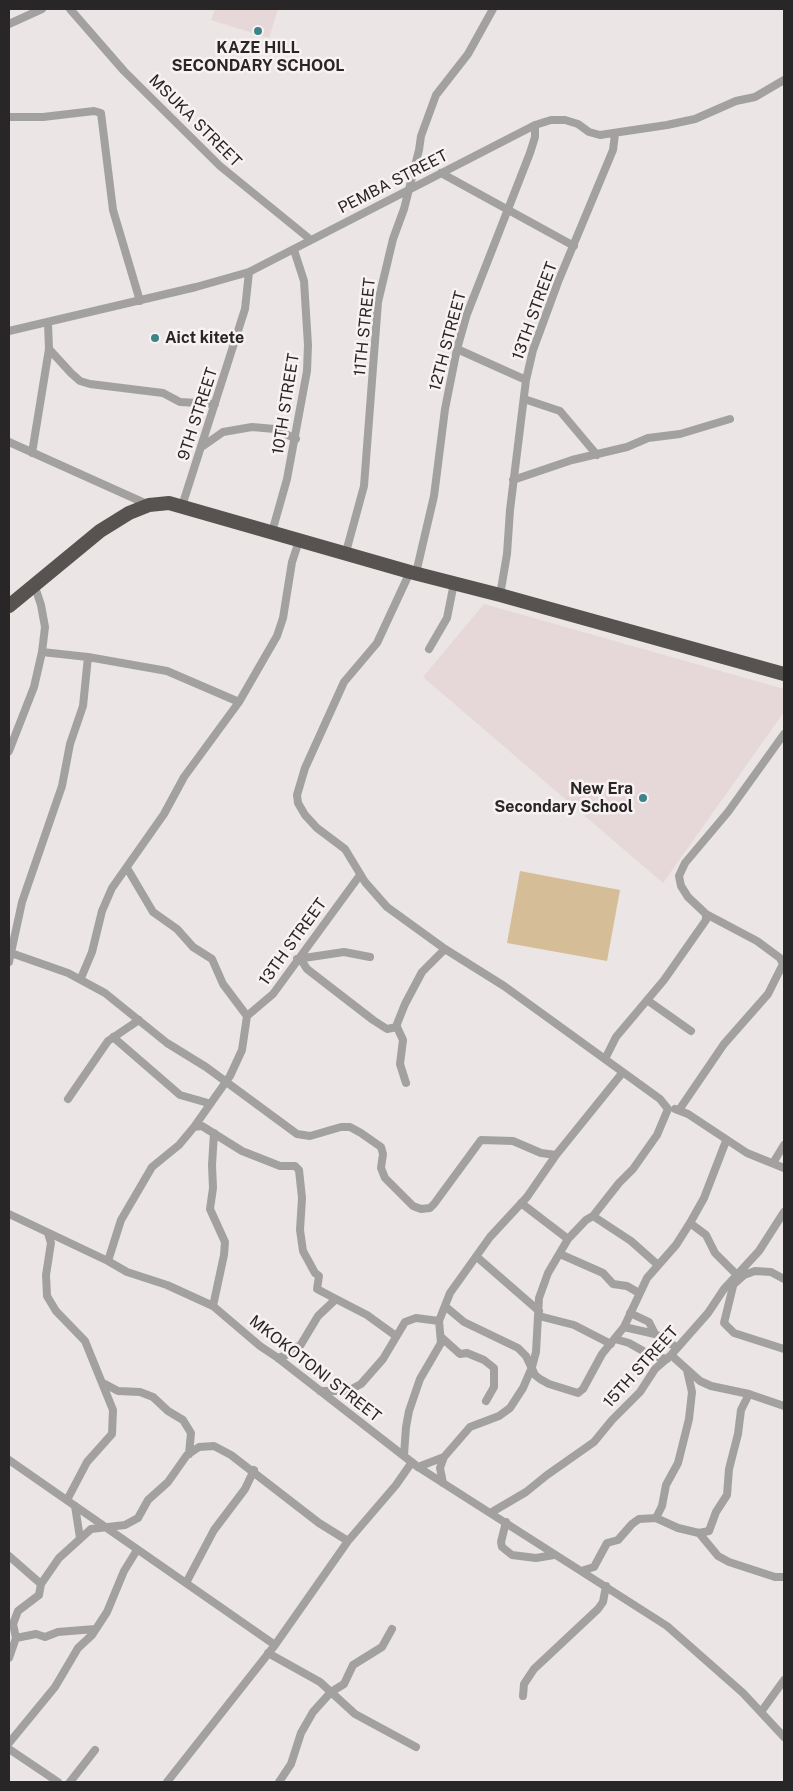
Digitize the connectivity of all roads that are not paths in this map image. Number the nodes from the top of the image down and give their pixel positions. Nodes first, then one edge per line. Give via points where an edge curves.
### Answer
1 (42, 9) edge
2 (70, 9) edge
3 (493, 9) edge
4 (9, 24) edge
5 (784, 80) edge
6 (9, 118) edge
7 (535, 125) junction
8 (615, 134) junction
9 (441, 173) junction
10 (408, 190) junction
11 (506, 209) junction
12 (311, 240) junction
13 (574, 246) junction
14 (294, 250) junction
15 (249, 272) junction
16 (140, 301) junction
17 (48, 323) junction
18 (9, 331) edge
19 (457, 349) junction
20 (49, 350) junction
21 (526, 380) junction
22 (524, 399) junction
23 (215, 404) junction
24 (730, 418) dead end
25 (296, 439) junction
26 (9, 442) edge
27 (203, 446) junction
28 (32, 452) junction
29 (597, 455) junction
30 (513, 480) junction
31 (149, 505) junction
32 (182, 506) junction
33 (272, 532) junction
34 (299, 541) junction
35 (346, 552) junction
36 (413, 573) junction
37 (454, 583) junction
38 (34, 584) junction
39 (500, 595) junction
40 (9, 606) edge
41 (429, 649) dead end
42 (42, 652) junction
43 (88, 657) junction
44 (784, 674) edge
45 (239, 702) junction
46 (784, 734) edge
47 (9, 751) edge
48 (127, 868) junction
49 (360, 875) junction
50 (706, 914) junction
51 (445, 949) junction
52 (10, 950) edge
53 (370, 957) dead end
54 (298, 959) junction
55 (784, 960) edge
56 (9, 962) edge
57 (81, 978) junction
58 (647, 1000) junction
59 (247, 1016) junction
60 (138, 1020) junction
61 (397, 1028) junction
62 (690, 1031) dead end
63 (113, 1038) junction
64 (605, 1059) junction
65 (623, 1072) junction
66 (225, 1083) junction
67 (406, 1084) dead end
68 (68, 1099) dead end
69 (208, 1103) junction
70 (668, 1109) junction
71 (679, 1110) junction
72 (194, 1127) junction
73 (214, 1133) junction
74 (726, 1141) junction
75 (784, 1146) edge
76 (556, 1155) junction
77 (773, 1163) junction
78 (784, 1168) edge
79 (522, 1204) junction
80 (784, 1212) edge
81 (9, 1214) edge
82 (594, 1216) junction
83 (690, 1223) junction
84 (48, 1233) junction
85 (568, 1240) junction
86 (560, 1254) junction
87 (477, 1257) junction
88 (108, 1261) junction
89 (658, 1265) junction
90 (736, 1274) junction
91 (784, 1279) edge
92 (734, 1284) junction
93 (639, 1294) junction
94 (336, 1299) junction
95 (213, 1306) junction
96 (446, 1307) junction
97 (630, 1313) junction
98 (539, 1314) junction
99 (440, 1321) junction
100 (624, 1328) junction
101 (655, 1334) junction
102 (396, 1336) junction
103 (441, 1337) junction
104 (613, 1342) junction
105 (676, 1347) junction
106 (784, 1349) edge
107 (669, 1357) junction
108 (278, 1358) junction
109 (532, 1367) junction
110 (687, 1370) junction
111 (103, 1383) junction
112 (320, 1392) junction
113 (749, 1394) junction
114 (486, 1401) dead end
115 (784, 1406) edge
116 (189, 1454) junction
117 (404, 1455) junction
118 (444, 1457) junction
119 (9, 1460) edge
120 (415, 1464) junction
121 (254, 1470) junction
122 (443, 1483) junction
123 (67, 1500) junction
124 (76, 1506) junction
125 (492, 1512) junction
126 (656, 1518) junction
127 (506, 1522) junction
128 (102, 1526) junction
129 (699, 1533) junction
130 (80, 1538) junction
131 (348, 1541) junction
132 (137, 1550) junction
133 (554, 1555) junction
134 (9, 1556) edge
135 (581, 1571) junction
136 (784, 1577) edge
137 (186, 1583) junction
138 (41, 1584) junction
139 (606, 1586) junction
140 (95, 1628) junction
141 (392, 1629) dead end
142 (16, 1638) junction
143 (275, 1645) junction
144 (10, 1652) edge
145 (268, 1653) junction
146 (784, 1680) edge
147 (331, 1692) junction
148 (523, 1696) dead end
149 (761, 1712) junction
150 (784, 1737) edge
151 (9, 1743) edge
152 (416, 1747) dead end
153 (9, 1749) edge
154 (94, 1750) dead end
155 (58, 1782) edge
156 (70, 1782) edge
157 (167, 1782) edge
158 (279, 1782) edge

1 - 4 street
2 - 12 street, MSUKA STREET via 124,71 220,166
3 - 10 street, 11TH STREET via 468,54 436,95 421,136
5 - 8 street, PEMBA STREET via 755,97 736,101 695,118
6 - 16 street via 101,113 113,210
7 - 8 street, PEMBA STREET via 565,120 594,134
7 - 9 street, PEMBA STREET
7 - 11 street, 12TH STREET via 532,145
8 - 13 street, 13TH STREET via 613,150
9 - 10 street, PEMBA STREET
9 - 11 street
10 - 12 street, PEMBA STREET
10 - 35 street, 11TH STREET via 378,302 367,462 359,509
11 - 13 street
11 - 19 street, 12TH STREET
12 - 14 street, PEMBA STREET
13 - 21 street, 13TH STREET via 542,323
14 - 15 street, PEMBA STREET
14 - 25 street, 10TH STREET via 304,281 308,345
15 - 16 street, PEMBA STREET
15 - 23 street, 9TH STREET via 245,309
16 - 17 street, PEMBA STREET
17 - 18 street, PEMBA STREET
17 - 20 street
19 - 21 street
19 - 36 street, 12TH STREET via 444,409 434,496
20 - 23 street via 80,381 163,392 180,402
20 - 28 street
21 - 22 street, 13TH STREET
22 - 29 street via 560,411
22 - 30 street, 13TH STREET
23 - 27 street, 9TH STREET
24 - 29 street via 680,434 648,438
25 - 27 street via 275,429 252,427 224,432
25 - 33 street, 10TH STREET
26 - 28 street
27 - 32 street, 9TH STREET
28 - 31 street
29 - 30 street
30 - 39 street, 13TH STREET
31 - 32 highway via 169,503
31 - 38 highway via 100,531
32 - 33 highway
33 - 34 highway
34 - 35 highway
34 - 45 street via 292,562 283,618
35 - 36 highway
36 - 37 highway
36 - 49 street, 12TH STREET via 376,643 344,682 305,768 297,795 305,815 345,849
37 - 39 highway
37 - 41 street via 447,618
38 - 40 highway
38 - 42 street via 44,627
39 - 44 highway
42 - 43 street
42 - 47 street via 34,687
43 - 45 street via 167,671
43 - 52 street via 82,706 62,786 22,902
45 - 48 street via 184,777 164,814
46 - 50 street via 728,812 682,868 681,886
48 - 57 street via 106,901
48 - 59 street via 153,912 212,959 223,984
49 - 51 street, 12TH STREET via 387,907
49 - 54 street, 13TH STREET
50 - 55 street via 757,941
50 - 58 street via 703,926
51 - 61 street via 422,972
51 - 64 street, 12TH STREET via 504,986
52 - 56 street
52 - 57 street
53 - 54 street via 344,952
54 - 59 street, 13TH STREET via 272,994
54 - 61 street via 373,1020 387,1029
55 - 71 street via 768,994 724,1044
57 - 60 street via 105,992
58 - 62 street
58 - 64 street via 616,1037
59 - 66 street via 244,1046
60 - 63 street
60 - 66 street
61 - 67 street via 403,1040 400,1064
63 - 68 street
63 - 69 street via 175,1092 184,1098
64 - 65 street, 12TH STREET
65 - 70 street, 12TH STREET via 660,1099
65 - 76 street
66 - 69 street
66 - 76 street via 297,1134 310,1136 341,1127 350,1127 361,1133 381,1147 384,1178 413,1206 421,1209 434,1204 481,1140 513,1141 541,1153
69 - 72 street
70 - 71 street
70 - 82 street via 653,1141
71 - 74 street
72 - 73 street via 202,1126
72 - 88 street via 179,1146 159,1159 148,1174 121,1220
73 - 94 street via 242,1151 280,1166 295,1166 299,1170 303,1251 320,1277 317,1289
73 - 95 street via 210,1209 225,1242
74 - 77 street
74 - 83 street via 704,1198
75 - 77 street
76 - 79 street
77 - 78 street
79 - 85 street
79 - 87 street via 490,1237
80 - 90 street, 15TH STREET via 759,1251
81 - 84 street, MKOKOTONI STREET
82 - 85 street
82 - 89 street via 631,1241
83 - 89 street
83 - 90 street via 706,1235 715,1253
84 - 88 street, MKOKOTONI STREET
84 - 111 street via 51,1243 46,1275 48,1296 56,1311 85,1341
85 - 86 street
86 - 93 street via 603,1273 613,1284 627,1286
86 - 98 street via 543,1284
87 - 96 street via 455,1284
87 - 98 street
88 - 95 street, MKOKOTONI STREET via 127,1272 167,1284
89 - 93 street
90 - 92 street
90 - 105 street, 15TH STREET via 708,1313
91 - 92 street via 771,1272 755,1271
92 - 106 street via 724,1318 728,1328
93 - 97 street
94 - 102 street via 367,1315
94 - 108 street via 318,1316 300,1346
95 - 108 street, MKOKOTONI STREET
96 - 99 street
96 - 109 street via 464,1322 518,1348
97 - 100 street
97 - 101 street via 649,1322
98 - 104 street
98 - 109 street
99 - 102 street via 411,1319 405,1322
99 - 103 street
100 - 101 street
100 - 104 street
101 - 105 street
102 - 112 street via 384,1359 361,1384 348,1391
103 - 114 street via 460,1354 484,1360 494,1368 494,1387
103 - 117 street via 439,1348 420,1379 412,1404
104 - 107 street via 629,1343 652,1356
104 - 109 street via 578,1393 544,1382 535,1375
105 - 107 street, 15TH STREET
107 - 110 street
107 - 125 street, 15TH STREET via 655,1369 640,1392 594,1442 526,1492
108 - 112 street, MKOKOTONI STREET
109 - 118 street via 510,1408 499,1416 470,1427
110 - 113 street via 710,1386
110 - 126 street via 692,1392 689,1419 678,1463 666,1485
111 - 116 street via 118,1391 140,1392 153,1397 178,1416 191,1433
111 - 123 street via 113,1410 112,1434 87,1462
112 - 117 street, MKOKOTONI STREET
113 - 115 street
113 - 129 street via 741,1410 727,1495 709,1531
116 - 121 street via 199,1447 214,1446
116 - 128 street via 168,1482 148,1500 138,1518 125,1524
117 - 120 street, MKOKOTONI STREET
118 - 120 street
118 - 122 street via 440,1468
119 - 123 street
120 - 122 street, MKOKOTONI STREET
120 - 131 street
121 - 131 street via 319,1523
121 - 137 street via 245,1489 214,1530
122 - 125 street, MKOKOTONI STREET
123 - 124 street
124 - 128 street
124 - 130 street
125 - 127 street, MKOKOTONI STREET
126 - 129 street
126 - 135 street via 639,1519 618,1540 608,1543 592,1568
127 - 133 street, MKOKOTONI STREET
127 - 133 street via 501,1542 512,1555 536,1558
128 - 130 street via 91,1529
128 - 132 street
129 - 136 street via 718,1556 729,1562
130 - 138 street via 59,1558
131 - 143 street
132 - 137 street
132 - 140 street via 124,1571 107,1612
133 - 135 street, MKOKOTONI STREET
134 - 138 street
135 - 139 street, MKOKOTONI STREET
137 - 143 street
138 - 142 street via 39,1595 22,1606 14,1619
139 - 148 street via 598,1609 534,1669 524,1684
139 - 149 street, MKOKOTONI STREET via 667,1626
140 - 142 street via 58,1632 45,1637 36,1634
140 - 151 street via 78,1648 55,1687
141 - 147 street via 382,1647 352,1665 344,1684
142 - 144 street
143 - 145 street
145 - 147 street
145 - 157 street
146 - 149 street
147 - 152 street via 355,1714
147 - 158 street via 308,1721 291,1764
149 - 150 street, MKOKOTONI STREET
153 - 155 street
154 - 156 street

